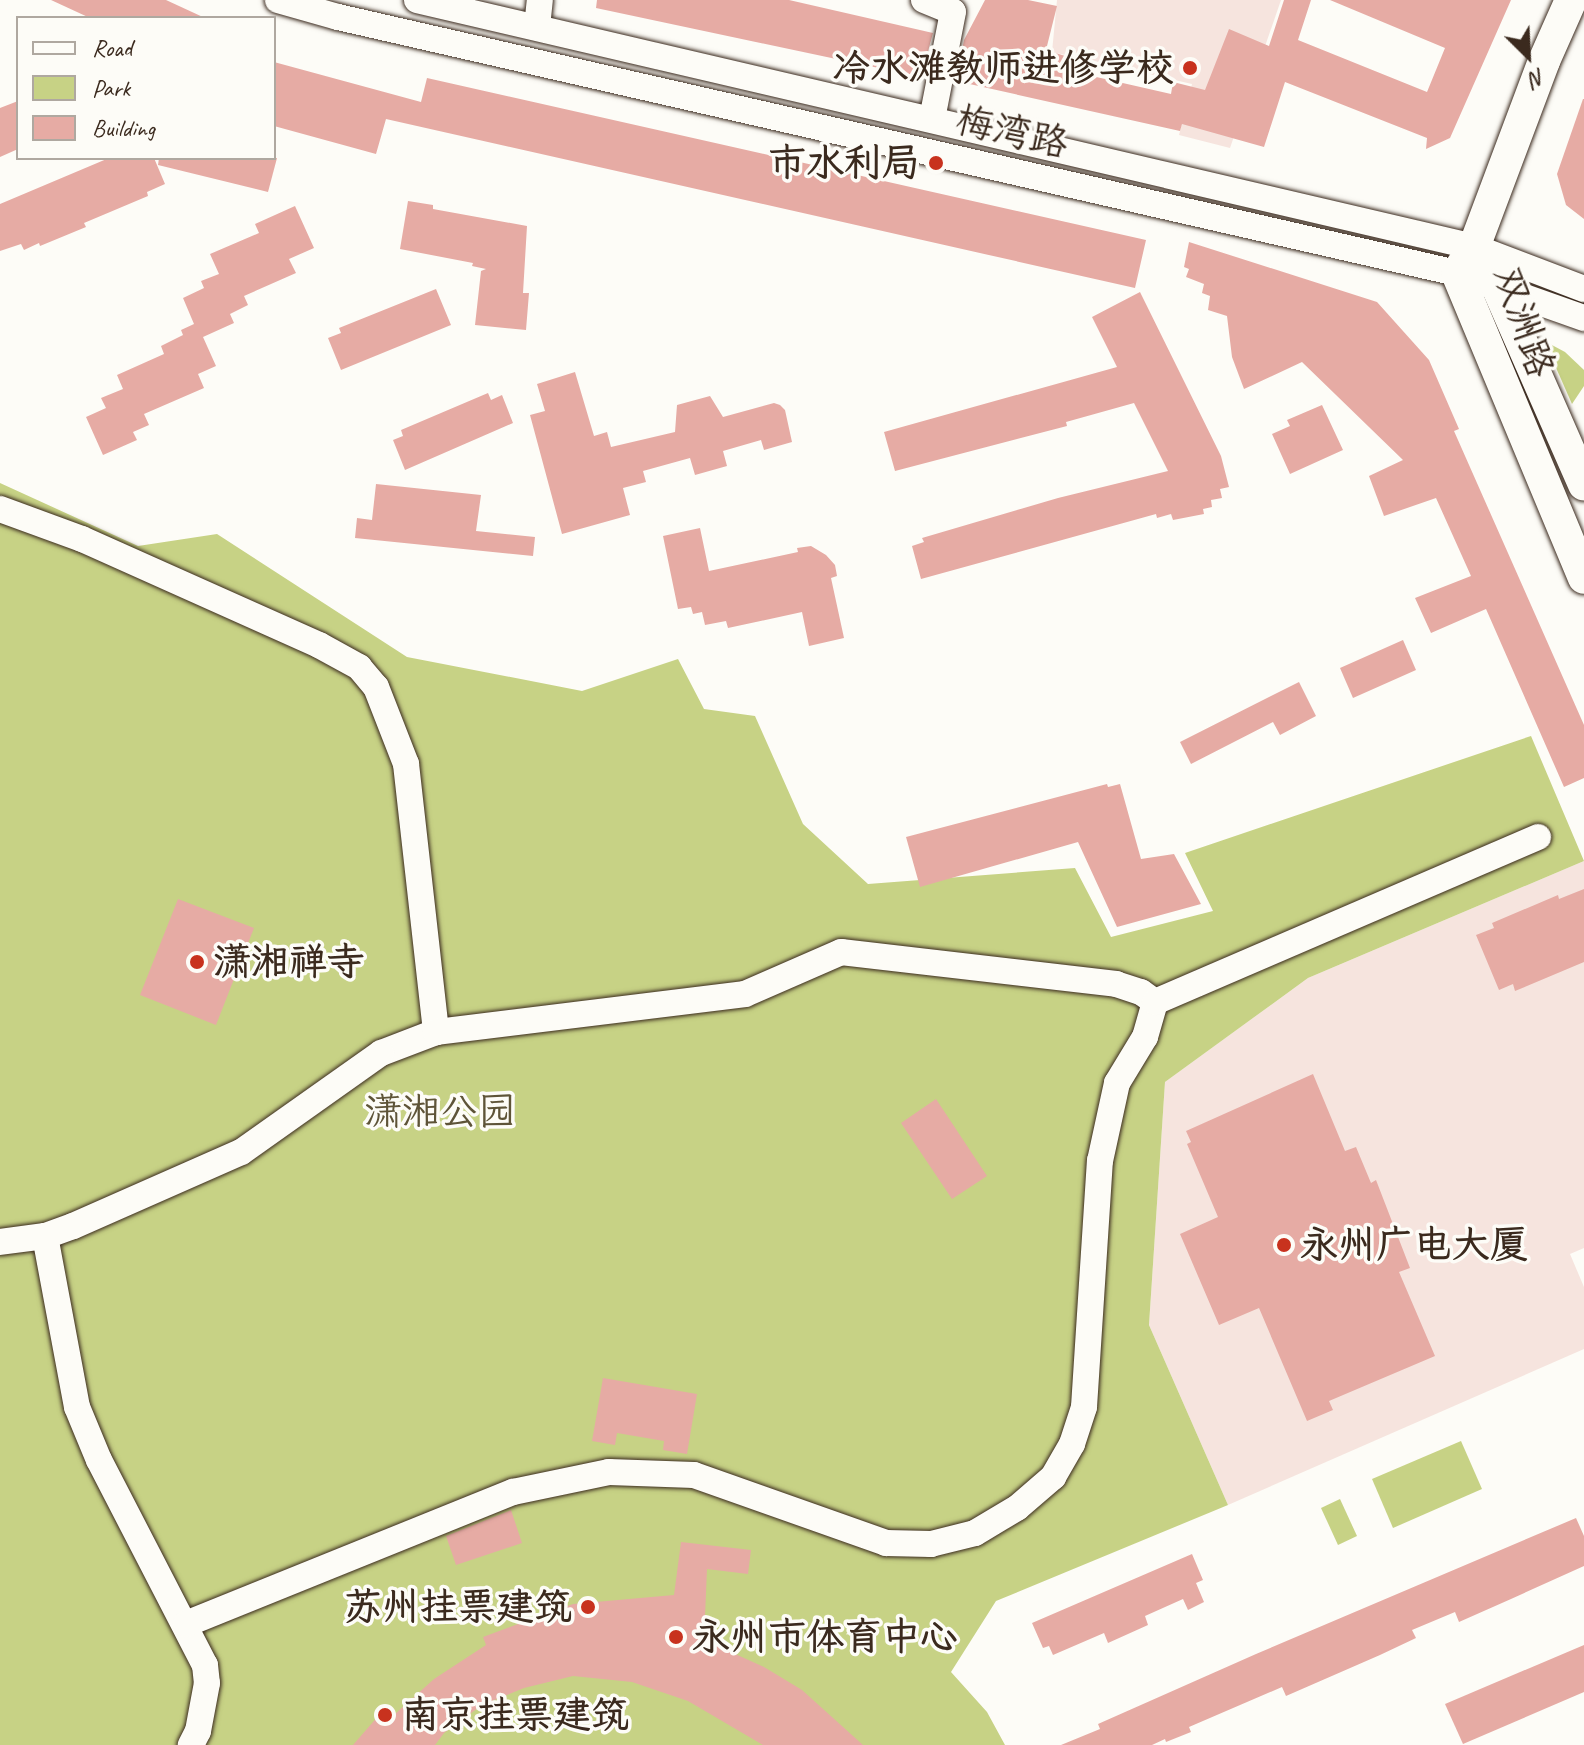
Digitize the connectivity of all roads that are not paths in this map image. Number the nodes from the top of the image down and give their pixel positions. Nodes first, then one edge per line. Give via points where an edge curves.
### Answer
1 (278, 0) edge
2 (417, 0) edge
3 (540, 0) edge
4 (924, 0) edge
5 (1571, 0) edge
6 (537, 27) junction
7 (932, 119) junction
8 (1466, 260) junction
9 (1496, 284) junction
10 (1584, 289) edge
11 (1584, 318) edge
12 (1584, 420) edge
13 (1582, 480) edge
14 (0, 509) edge
15 (1584, 578) edge
16 (1538, 837) dead end
17 (1155, 1002) junction
18 (436, 1032) junction
19 (45, 1236) junction
20 (0, 1242) edge
21 (186, 1624) junction
22 (191, 1745) edge

1 - 8 street, 梅湾路
2 - 6 street, 梅湾路
3 - 6 street
4 - 7 street via 953,12
5 - 8 main road
6 - 7 street, 梅湾路
7 - 8 street, 梅湾路
8 - 9 main road, 双洲路
8 - 10 street, 梅湾路
8 - 15 main road, 双洲路
9 - 11 street
9 - 13 main road, 双洲路
12 - 13 main road via 1578,449
14 - 18 street via 82,539 319,645 359,667 376,687 406,764
16 - 17 street
17 - 18 street via 1116,984 841,952 745,994
17 - 21 street via 1145,1037 1117,1083 1100,1161 1084,1407 1072,1444 1053,1477 1017,1508 975,1533 931,1544 886,1543 694,1475 609,1472 513,1492
18 - 19 street via 381,1053 241,1152
19 - 20 street
19 - 21 street via 77,1407 99,1460
21 - 22 street via 205,1665 207,1683

